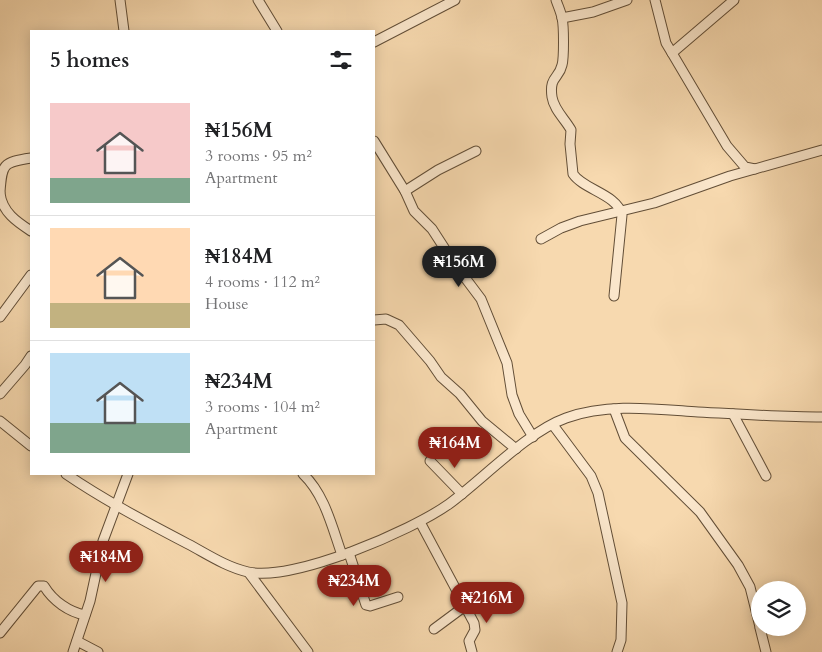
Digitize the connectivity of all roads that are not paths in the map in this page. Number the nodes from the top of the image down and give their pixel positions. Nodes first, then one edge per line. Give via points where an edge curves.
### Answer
1 (120, 0) edge
2 (258, 0) edge
3 (455, 0) edge
4 (556, 0) edge
5 (627, 0) edge
6 (655, 0) edge
7 (734, 0) edge
8 (562, 18) junction
9 (124, 30) edge
10 (276, 30) edge
11 (375, 41) edge
12 (672, 54) junction
13 (375, 143) edge
14 (822, 150) edge
15 (476, 151) dead end
16 (30, 158) edge
17 (754, 169) junction
18 (405, 191) junction
19 (0, 196) edge
20 (621, 210) junction
21 (30, 229) edge
22 (541, 239) dead end
23 (30, 276) edge
24 (614, 296) dead end
25 (0, 317) edge
26 (375, 320) edge
27 (30, 358) edge
28 (0, 394) edge
29 (614, 409) junction
30 (733, 414) junction
31 (822, 417) edge
32 (0, 421) edge
33 (553, 425) junction
34 (533, 437) junction
35 (30, 445) edge
36 (516, 450) junction
37 (430, 461) dead end
38 (68, 475) edge
39 (128, 475) edge
40 (304, 475) edge
41 (766, 476) dead end
42 (462, 494) junction
43 (116, 504) junction
44 (420, 522) junction
45 (345, 554) junction
46 (249, 573) junction
47 (751, 591) edge
48 (398, 597) dead end
49 (465, 606) junction
50 (85, 615) junction
51 (434, 629) dead end
52 (0, 633) edge
53 (762, 636) edge
54 (77, 641) junction
55 (73, 652) edge
56 (98, 652) edge
57 (308, 652) edge
58 (472, 652) edge
59 (617, 652) edge
60 (766, 652) edge

1 - 9 street
2 - 10 street
3 - 11 street
4 - 8 street
5 - 8 street
6 - 12 street
7 - 12 street
8 - 20 street via 563,64 553,78 552,98 554,107 571,130 573,174
12 - 17 street via 727,146 746,167
13 - 18 street
14 - 17 street
15 - 18 street
16 - 19 street via 5,164
17 - 20 street via 675,197
18 - 34 street via 414,211 432,230 481,299 507,363 519,414
19 - 21 street via 14,220
20 - 22 street via 561,228
20 - 24 street
23 - 25 street
26 - 36 street via 386,319 399,325 482,421
27 - 28 street
29 - 30 street
29 - 33 street via 578,415
29 - 47 street via 625,438 700,512 738,565
30 - 31 street
30 - 41 street
32 - 35 street
33 - 34 street
33 - 59 street via 591,476 598,493 622,603 621,640
34 - 36 street
36 - 42 street
37 - 42 street
38 - 43 street
39 - 43 street
40 - 45 street via 316,490
42 - 44 street
43 - 46 street via 223,563
43 - 50 street via 103,541
44 - 45 street
44 - 49 street
45 - 46 street via 293,569
45 - 48 street via 366,605
46 - 57 street
49 - 51 street
49 - 58 street via 475,627 469,641
50 - 52 street via 66,607 44,586 38,586
50 - 54 street
53 - 60 street
54 - 55 street
54 - 56 street

